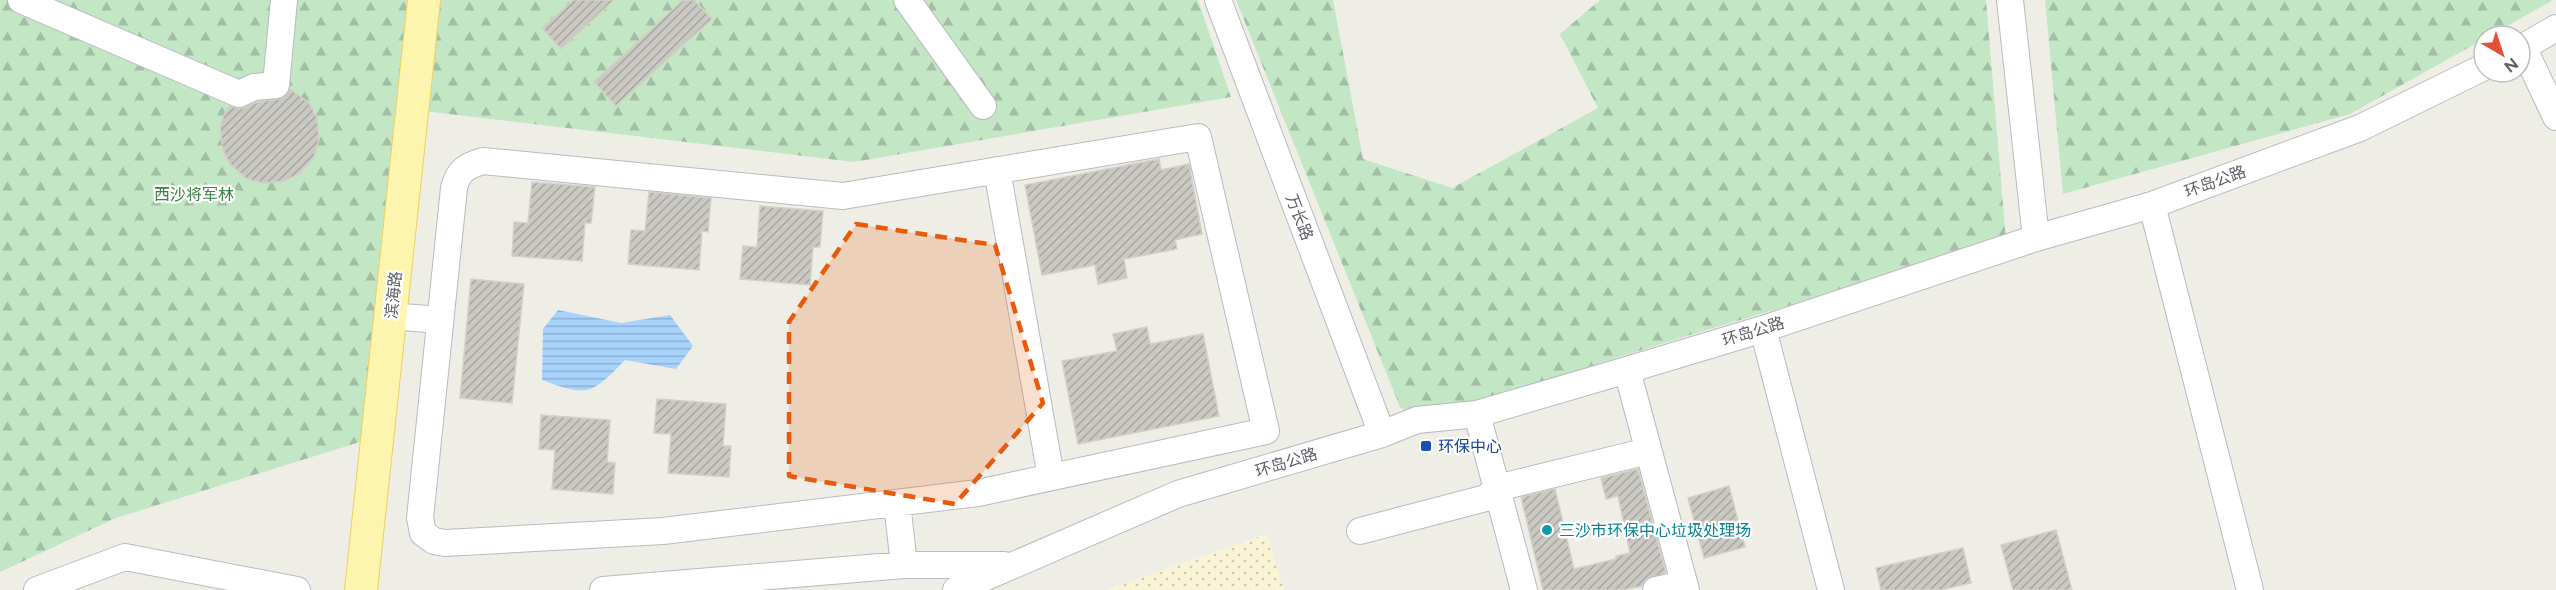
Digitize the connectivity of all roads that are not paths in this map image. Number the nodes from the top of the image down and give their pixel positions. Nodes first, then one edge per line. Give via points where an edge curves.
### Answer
1 (21, 0) edge
2 (284, 0) edge
3 (424, 0) edge
4 (907, 0) edge
5 (1218, 0) edge
6 (2010, 0) edge
7 (2556, 28) edge
8 (2532, 42) edge
9 (2532, 68) edge
10 (2472, 73) edge
11 (983, 106) dead end
12 (2556, 117) edge
13 (997, 170) junction
14 (2152, 205) junction
15 (2036, 238) junction
16 (390, 316) junction
17 (441, 320) junction
18 (1762, 329) junction
19 (1627, 370) junction
20 (1477, 414) junction
21 (1382, 434) junction
22 (1648, 451) junction
23 (1051, 477) junction
24 (1497, 488) junction
25 (897, 503) junction
26 (1360, 531) dead end
27 (904, 565) junction
28 (1013, 565) junction
29 (1685, 587) edge
30 (37, 590) edge
31 (297, 590) edge
32 (361, 590) edge
33 (603, 590) edge
34 (956, 590) edge
35 (1524, 590) edge
36 (1656, 590) edge
37 (1831, 590) edge
38 (2250, 590) edge

1 - 2 street via 239,94 254,87 276,85
3 - 16 main road, 滨海路
4 - 11 street
5 - 21 street, 万长路
6 - 15 street
7 - 8 street
9 - 12 street
10 - 14 street, 环岛公路 via 2360,128
13 - 17 street via 843,196 483,161 457,175
13 - 23 street
13 - 23 street via 1198,137 1266,431
14 - 15 street, 环岛公路
14 - 38 street
15 - 18 street, 环岛公路
16 - 17 street
16 - 32 main road, 滨海路
17 - 25 street via 420,518 423,533 434,541 663,531
18 - 19 street, 环岛公路
18 - 37 street
19 - 20 street, 环岛公路
19 - 22 street
20 - 21 street, 环岛公路 via 1416,420
20 - 24 street
21 - 28 street, 环岛公路 via 1178,494
22 - 24 street
22 - 29 street
23 - 25 street via 978,493
24 - 26 street via 1486,498
24 - 35 street
25 - 27 street
27 - 28 street
27 - 33 street
28 - 34 street, 环岛公路
29 - 36 street
30 - 31 street via 125,557

